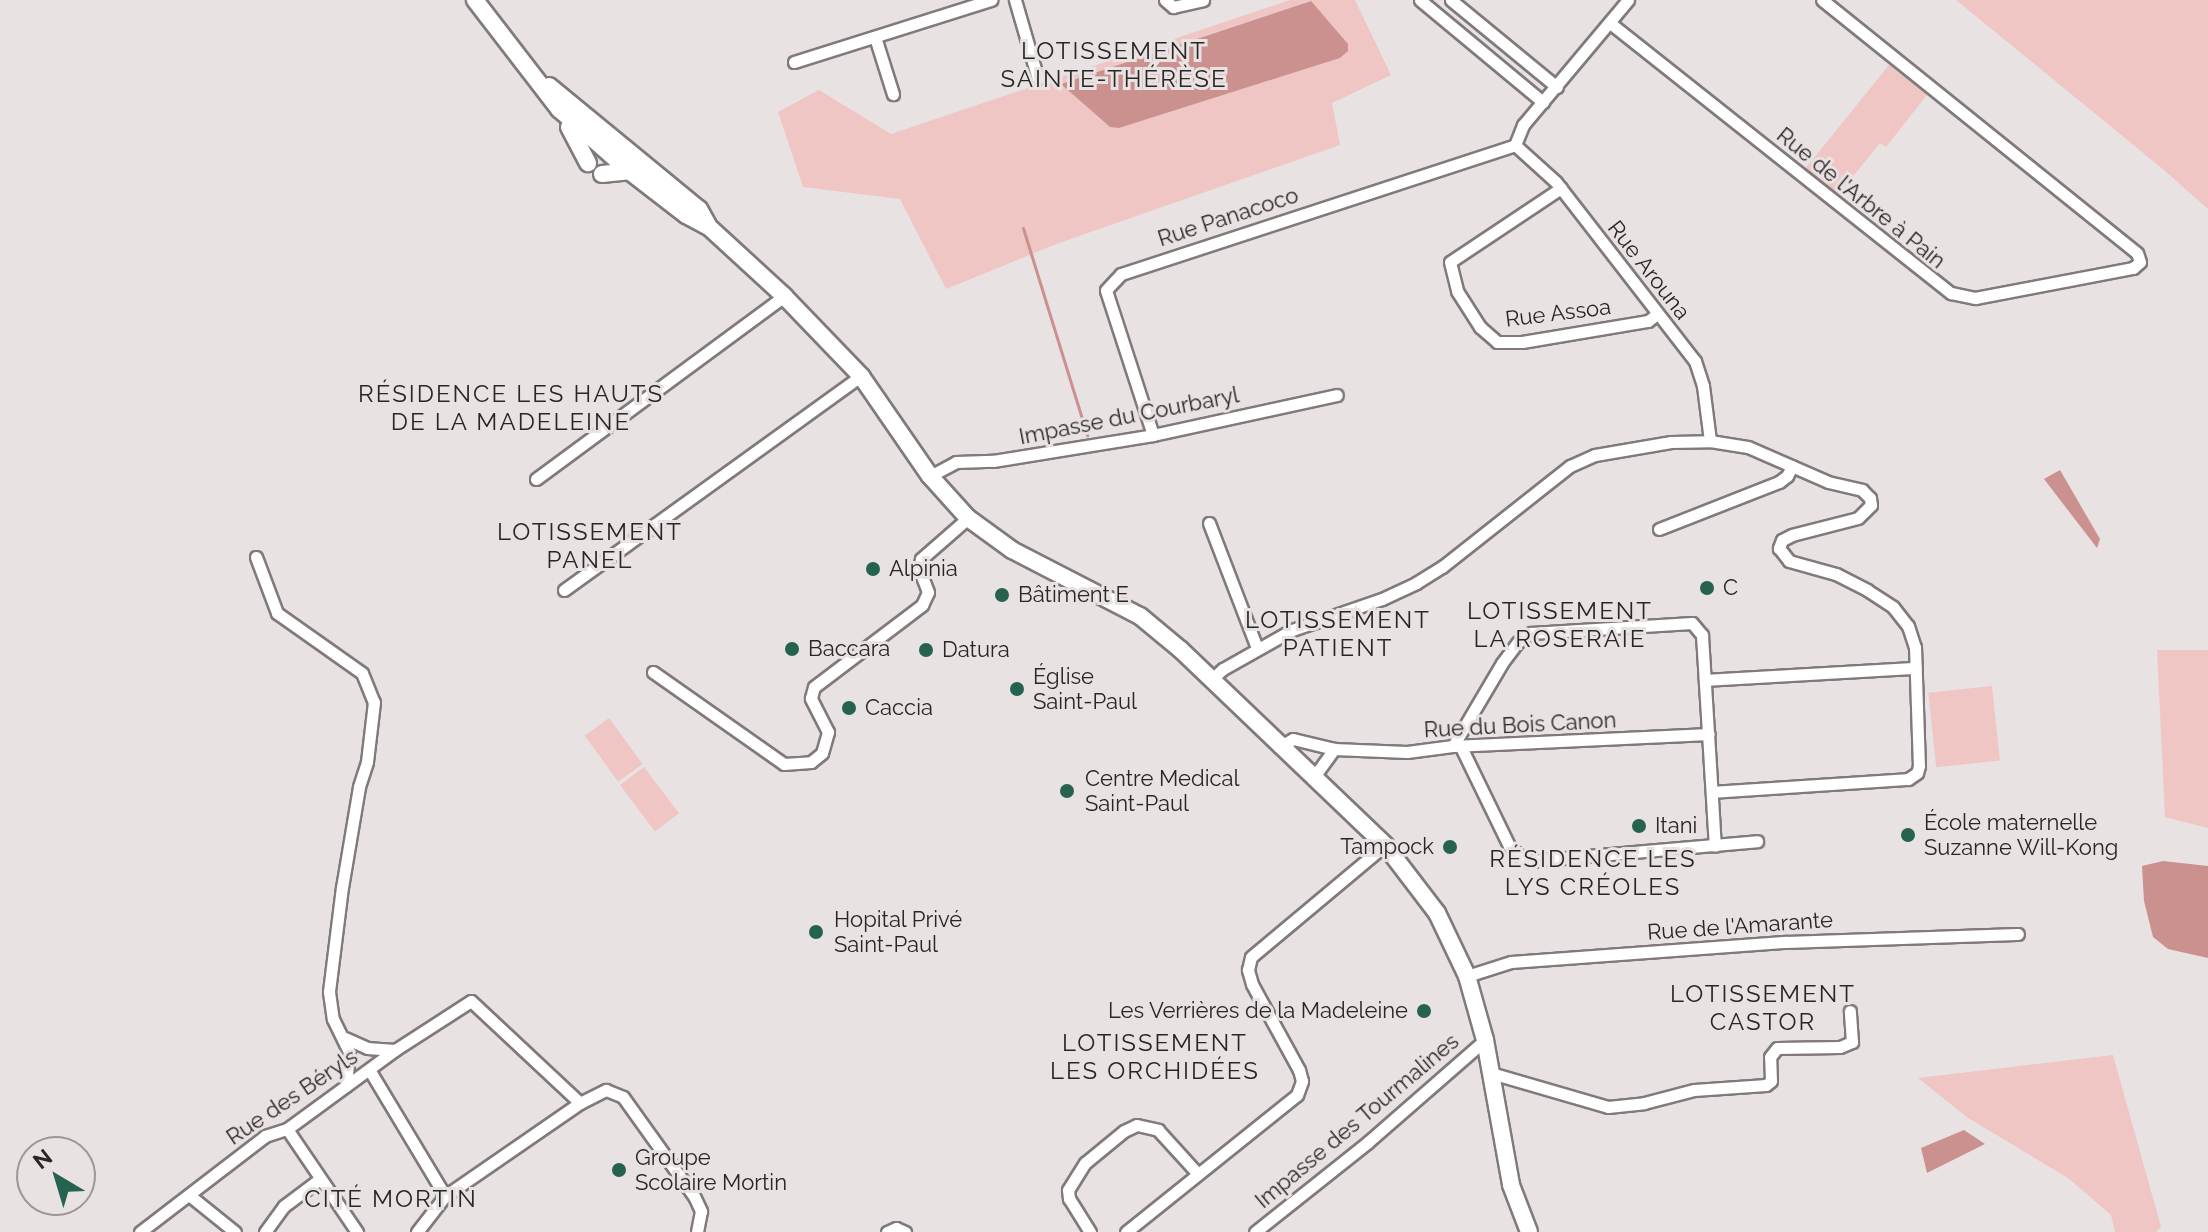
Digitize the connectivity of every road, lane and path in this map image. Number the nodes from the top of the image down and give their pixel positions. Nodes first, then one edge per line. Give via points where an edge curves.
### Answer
1 (475, 0) edge
2 (991, 0) edge
3 (1015, 0) edge
4 (1165, 0) edge
5 (1203, 0) edge
6 (1420, 0) edge
7 (1451, 0) edge
8 (1628, 0) edge
9 (1822, 0) edge
10 (1610, 23) junction
11 (875, 37) junction
12 (794, 62) dead end
13 (536, 76) junction
14 (1038, 79) dead end
15 (1557, 87) junction
16 (893, 94) dead end
17 (1543, 102) junction
18 (559, 109) junction
19 (1515, 145) junction
20 (588, 163) dead end
21 (629, 171) junction
22 (602, 174) dead end
23 (1561, 188) junction
24 (709, 227) junction
25 (784, 296) junction
26 (1657, 314) junction
27 (861, 376) junction
28 (1337, 395) dead end
29 (1153, 435) junction
30 (1710, 441) junction
31 (1792, 466) junction
32 (930, 476) junction
33 (536, 479) dead end
34 (968, 518) junction
35 (1209, 523) dead end
36 (1659, 529) dead end
37 (256, 557) dead end
38 (564, 590) dead end
39 (1257, 648) junction
40 (1916, 668) junction
41 (653, 672) dead end
42 (1211, 680) junction
43 (1705, 680) junction
44 (1709, 734) junction
45 (1457, 746) junction
46 (1279, 747) junction
47 (1334, 749) junction
48 (1313, 778) junction
49 (1712, 792) junction
50 (1757, 841) dead end
51 (1385, 845) junction
52 (1715, 846) junction
53 (2018, 934) dead end
54 (1467, 976) junction
55 (1850, 1011) dead end
56 (345, 1038) junction
57 (1485, 1040) junction
58 (395, 1050) junction
59 (370, 1071) junction
60 (1491, 1073) junction
61 (346, 1086) junction
62 (580, 1103) junction
63 (287, 1129) junction
64 (1506, 1153) junction
65 (1198, 1174) junction
66 (320, 1179) junction
67 (189, 1195) junction
68 (445, 1196) junction
69 (140, 1232) edge
70 (235, 1232) edge
71 (265, 1232) edge
72 (357, 1232) edge
73 (417, 1232) edge
74 (697, 1232) edge
75 (887, 1232) edge
76 (905, 1232) edge
77 (1090, 1232) edge
78 (1126, 1232) edge
79 (1255, 1232) edge
80 (1529, 1232) edge
81 (1540, 1232) edge

1 - 13 main road
2 - 11 street
3 - 14 street
4 - 5 street via 1173,7
6 - 17 street
7 - 15 street
8 - 10 street
9 - 10 street, Rue de l'Arbre à Pain via 2137,253 2140,262 2133,268 2004,293 1956,295
10 - 15 street
11 - 12 street
11 - 16 street
13 - 18 main road
13 - 24 main road via 699,209
15 - 17 street
17 - 19 street via 1523,125
18 - 20 main road
18 - 21 main road
19 - 23 street, Rue Arouna
19 - 29 street, Rue Panacoco via 1121,274 1106,290
21 - 22 main road
21 - 24 main road
23 - 26 street, Rue Arouna
23 - 26 street, Rue Assoa via 1450,262 1457,291 1480,327 1497,342 1522,342 1648,321
24 - 25 main road
25 - 27 main road
25 - 33 street
26 - 30 street, Rue Arouna via 1699,367
27 - 32 main road
27 - 38 street
28 - 29 street, Impasse du Courbaryl
29 - 32 street, Impasse du Courbaryl via 993,461 956,462
30 - 31 street via 1748,447
30 - 39 street via 1625,449 1570,466 1416,583
31 - 36 street via 1779,482
31 - 40 street via 1862,490 1871,505 1858,518 1782,540 1782,556 1836,574 1893,607 1908,626
32 - 34 main road
34 - 41 street via 921,559 919,569 928,589 922,605 814,687 811,698 828,732 822,753 811,762 784,764
34 - 42 main road via 1012,550 1140,616
35 - 39 street
37 - 56 street via 277,613 362,673 374,702 329,992 333,1019
39 - 42 street
40 - 43 street
40 - 49 street via 1919,766 1908,779
42 - 46 main road
43 - 44 street
43 - 45 street via 1702,635 1696,625 1531,633 1502,663
44 - 45 street, Rue du Bois Canon
44 - 49 street
45 - 47 street, Rue du Bois Canon via 1407,752
45 - 52 street via 1509,846 1522,858
46 - 47 street, Rue du Bois Canon via 1293,739
46 - 48 main road
47 - 48 street
48 - 51 main road
49 - 52 street
50 - 52 street
51 - 54 main road via 1437,913
51 - 65 street via 1251,957 1252,984 1302,1081 1289,1104
53 - 54 street, Rue de l'Amarante via 1786,942 1511,962
54 - 57 main road
55 - 60 street via 1852,1042 1840,1047 1777,1048 1770,1057 1771,1081 1766,1085 1694,1090 1608,1107
56 - 58 street via 367,1048
56 - 61 street
57 - 60 main road
57 - 79 street, Impasse des Tourmalines
58 - 59 street, Rue des Béryls
58 - 62 street, Rue des Béryls via 471,1001
59 - 61 street, Rue des Béryls
59 - 68 street
60 - 64 main road
61 - 63 street, Rue des Béryls
62 - 68 street
62 - 74 street via 606,1090 623,1097 698,1203
63 - 66 street
63 - 67 street, Rue des Béryls via 265,1136
64 - 80 main road via 1511,1185
64 - 81 main road
65 - 77 street via 1158,1130 1131,1127 1085,1163 1069,1184 1069,1199
65 - 78 street
66 - 71 street via 284,1206
66 - 72 street
67 - 69 street, Rue des Béryls
67 - 70 street
68 - 73 street
75 - 76 street

